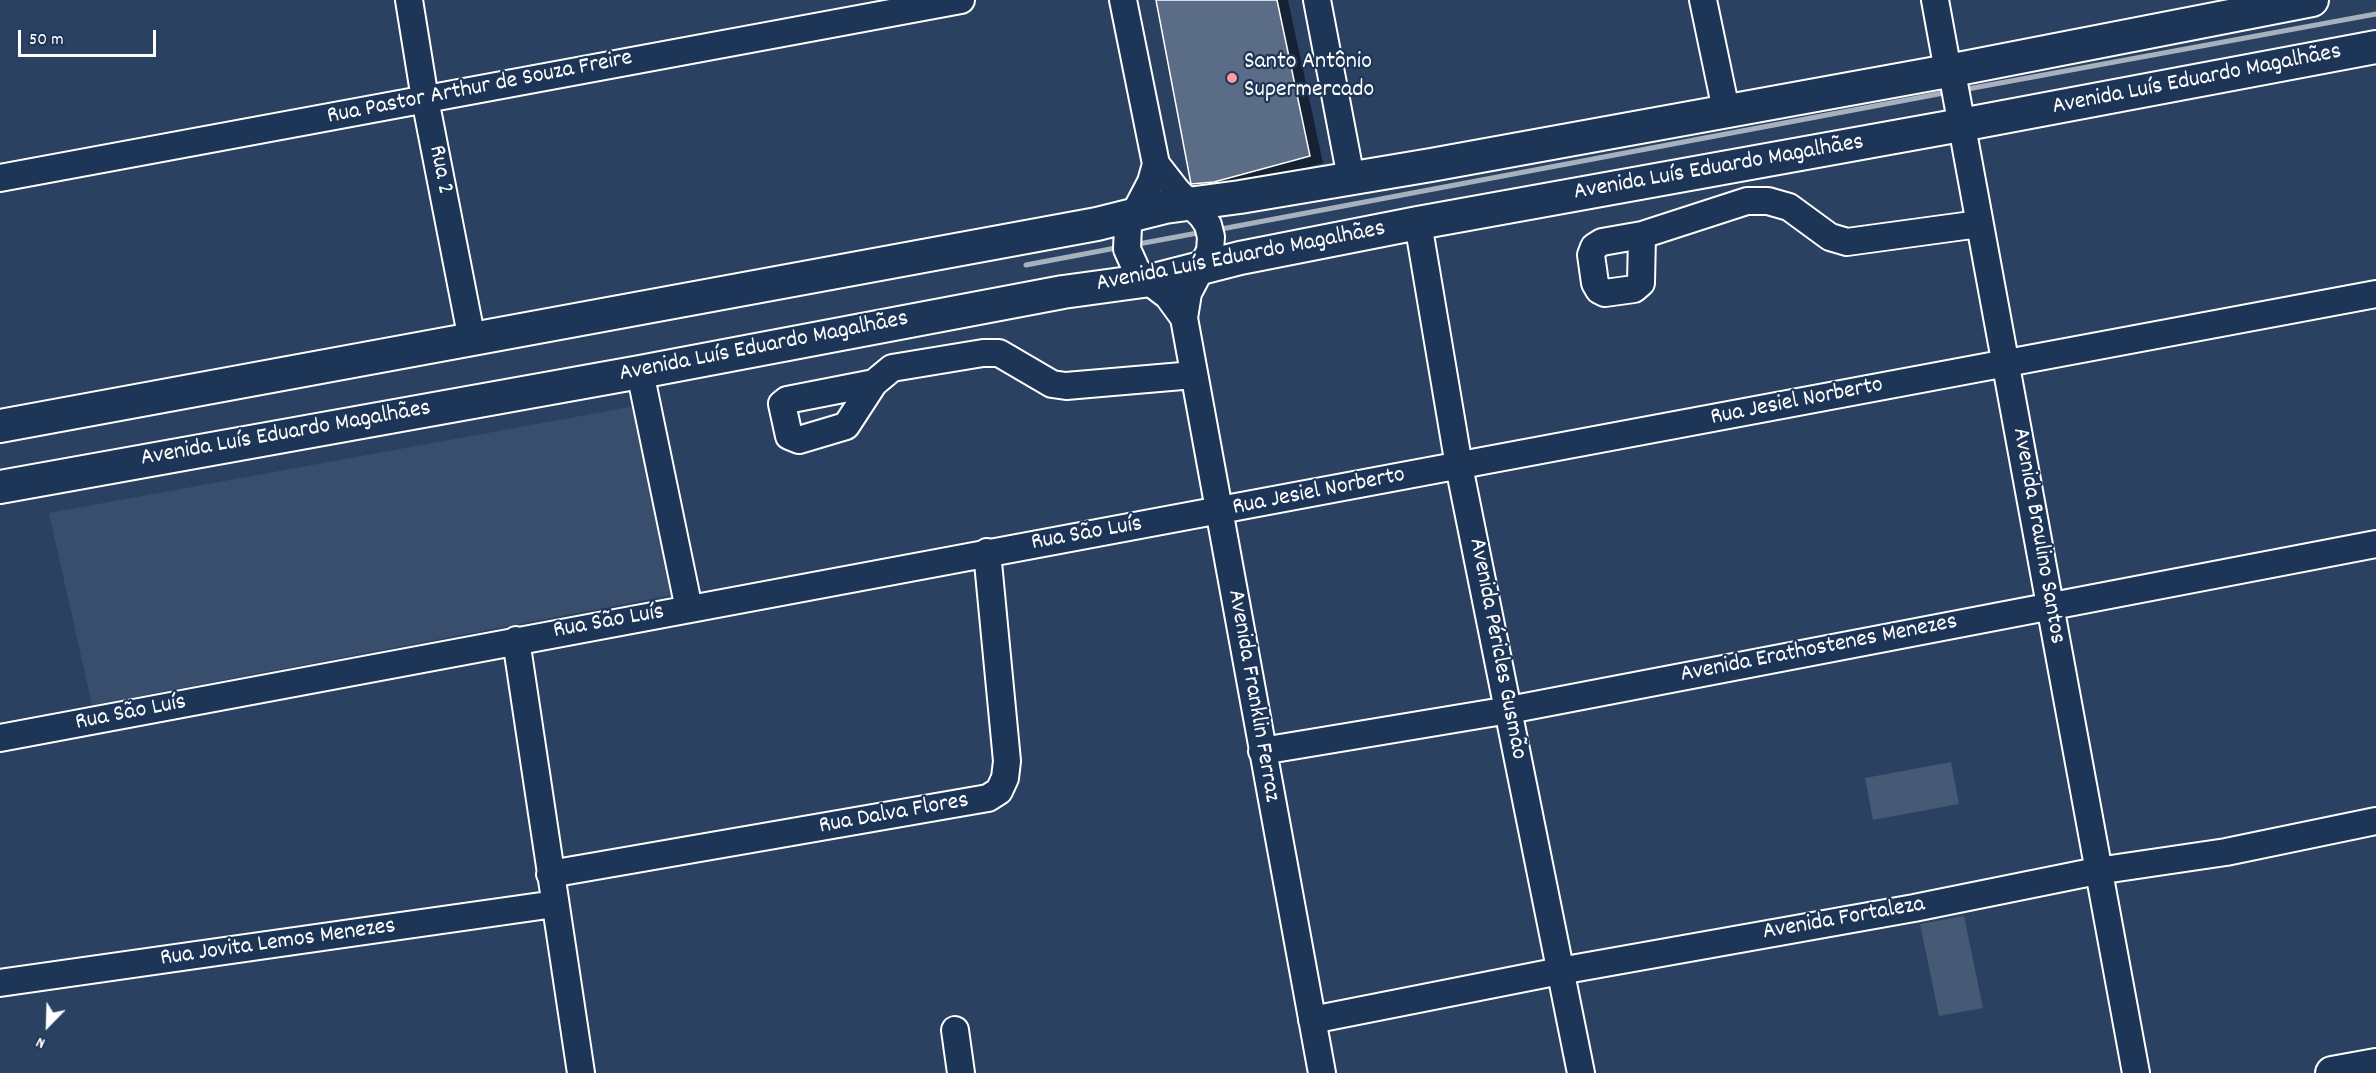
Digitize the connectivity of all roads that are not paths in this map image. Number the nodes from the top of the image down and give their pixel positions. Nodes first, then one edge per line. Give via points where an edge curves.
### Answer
1 (409, 0) edge
2 (961, 0) edge
3 (1123, 0) edge
4 (1317, 0) edge
5 (1703, 0) edge
6 (1935, 0) edge
7 (2312, 0) edge
8 (2230, 8) edge
9 (2376, 47) edge
10 (1951, 77) junction
11 (425, 99) junction
12 (1726, 110) junction
13 (1960, 118) junction
14 (1156, 164) junction
15 (0, 178) edge
16 (1351, 178) junction
17 (1196, 210) junction
18 (1130, 221) junction
19 (1418, 223) junction
20 (1979, 224) junction
21 (1642, 234) dead end
22 (1206, 260) junction
23 (1142, 275) junction
24 (2376, 294) edge
25 (1184, 318) junction
26 (472, 340) junction
27 (2006, 363) junction
28 (640, 372) junction
29 (1194, 375) junction
30 (873, 383) dead end
31 (0, 426) edge
32 (1460, 466) junction
33 (0, 487) edge
34 (1218, 512) junction
35 (2376, 544) edge
36 (987, 552) junction
37 (2049, 606) junction
38 (689, 609) junction
39 (516, 640) junction
40 (1509, 710) junction
41 (0, 738) edge
42 (1262, 751) junction
43 (2376, 821) edge
44 (2097, 871) junction
45 (550, 874) junction
46 (555, 904) junction
47 (1560, 971) junction
48 (0, 982) edge
49 (1312, 1020) junction
50 (956, 1030) dead end
51 (2376, 1065) edge
52 (582, 1073) edge
53 (961, 1073) edge
54 (1322, 1073) edge
55 (1581, 1073) edge
56 (2136, 1073) edge
57 (2332, 1073) edge

1 - 11 street, Rua 2
2 - 11 street, Rua Pastor Arthur de Souza Freire
3 - 14 street
4 - 16 street
5 - 12 street
6 - 10 street, Avenida Braulino Santos
7 - 8 main road
8 - 10 main road
9 - 13 main road, Avenida Luís Eduardo Magalhães
10 - 12 main road
10 - 13 street, Avenida Braulino Santos
11 - 15 street, Rua Pastor Arthur de Souza Freire
11 - 26 street, Rua 2
12 - 16 main road
13 - 19 main road, Avenida Luís Eduardo Magalhães
13 - 20 street, Avenida Braulino Santos
14 - 17 street
14 - 18 street
16 - 17 main road
17 - 18 main road via 1165,207
17 - 22 street via 1208,225 1211,237
18 - 23 street via 1127,249
18 - 26 main road
19 - 22 main road, Avenida Luís Eduardo Magalhães via 1240,258
19 - 32 street, Avenida Péricles Gusmão
20 - 21 street via 1847,242 1830,237 1789,207 1747,201
20 - 27 street, Avenida Braulino Santos
22 - 23 main road, Avenida Luís Eduardo Magalhães
22 - 25 street via 1188,293
23 - 25 street via 1168,296
23 - 28 main road, Avenida Luís Eduardo Magalhães
24 - 27 street, Rua Jesiel Norberto
25 - 29 street, Avenida Franklin Ferraz
26 - 31 main road
27 - 32 street, Rua Jesiel Norberto
27 - 37 street, Avenida Braulino Santos
28 - 33 main road, Avenida Luís Eduardo Magalhães
28 - 38 street
29 - 30 street via 1066,386 1052,384 999,353 983,353 892,368
29 - 34 street, Avenida Franklin Ferraz
32 - 34 street, Rua Jesiel Norberto
32 - 40 street, Avenida Péricles Gusmão
34 - 36 street, Rua São Luís
34 - 42 street, Avenida Franklin Ferraz
35 - 37 street, Avenida Erathostenes Menezes
36 - 38 street, Rua São Luís
36 - 45 street, Rua Dalva Flores via 1007,760 999,791 988,798
37 - 40 street, Avenida Erathostenes Menezes
37 - 44 street, Avenida Braulino Santos
38 - 39 street, Rua São Luís
39 - 41 street, Rua São Luís
39 - 45 street
40 - 42 street, Avenida Erathostenes Menezes
40 - 47 street, Avenida Péricles Gusmão
42 - 49 street, Avenida Franklin Ferraz
43 - 44 street, Avenida Fortaleza via 2226,852
44 - 47 street, Avenida Fortaleza
44 - 56 street, Avenida Braulino Santos
45 - 46 street
46 - 48 street, Rua Jovita Lemos Menezes
46 - 52 street
47 - 49 street, Avenida Fortaleza
47 - 55 street, Avenida Péricles Gusmão
49 - 54 street, Avenida Franklin Ferraz
50 - 53 street
51 - 57 main road

